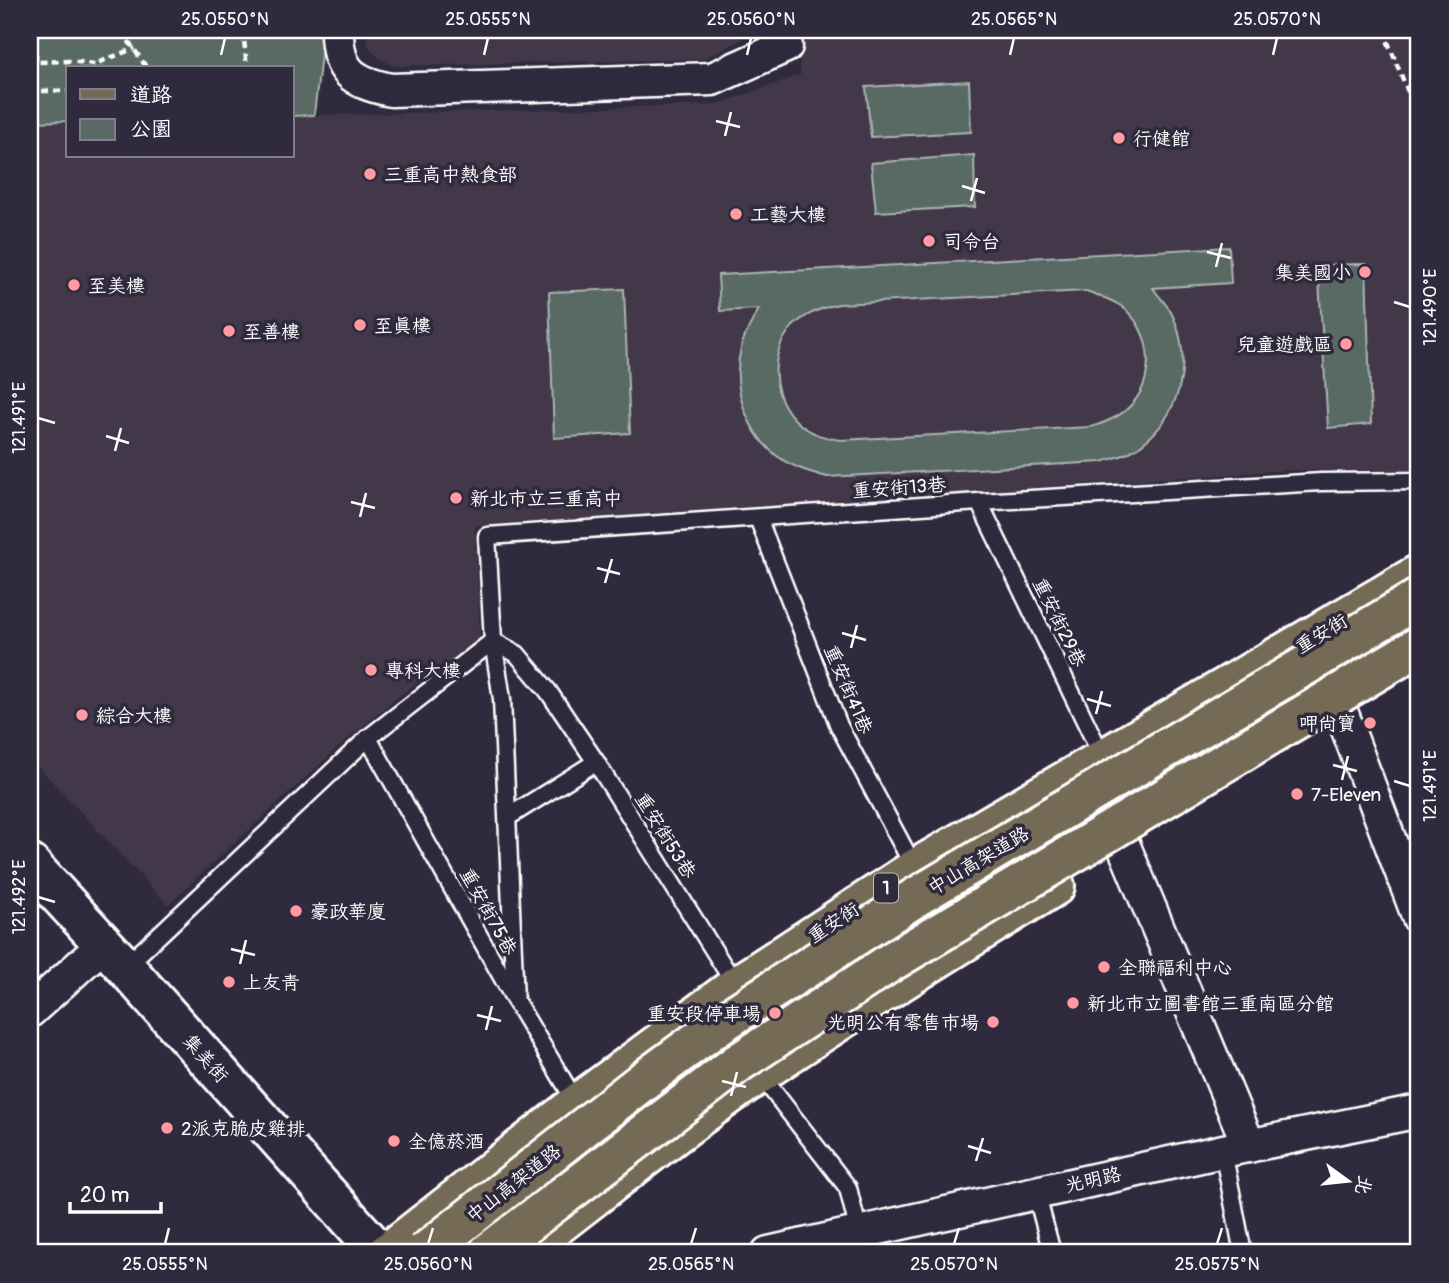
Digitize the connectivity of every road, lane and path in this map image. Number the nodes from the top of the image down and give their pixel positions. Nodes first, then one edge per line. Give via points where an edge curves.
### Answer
1 (39, 30) edge
2 (125, 30) edge
3 (243, 30) edge
4 (337, 30) edge
5 (1383, 30) edge
6 (786, 46) dead end
7 (135, 48) junction
8 (146, 66) edge
9 (247, 66) edge
10 (30, 91) edge
11 (66, 91) edge
12 (1419, 119) edge
13 (1419, 481) edge
14 (979, 502) junction
15 (758, 518) junction
16 (1419, 575) edge
17 (1419, 598) edge
18 (493, 641) junction
19 (1419, 646) edge
20 (1419, 667) edge
21 (1342, 714) junction
22 (368, 738) junction
23 (1104, 760) junction
24 (596, 762) junction
25 (508, 817) junction
26 (1123, 844) junction
27 (30, 864) edge
28 (915, 869) junction
29 (1419, 918) edge
30 (115, 956) junction
31 (736, 986) junction
32 (515, 1000) junction
33 (30, 1011) edge
34 (759, 1074) junction
35 (577, 1104) junction
36 (1419, 1111) edge
37 (1236, 1148) junction
38 (1037, 1192) junction
39 (861, 1243) edge
40 (380, 1253) edge
41 (387, 1253) edge
42 (424, 1253) edge
43 (488, 1253) edge
44 (521, 1253) edge
45 (768, 1253) edge
46 (1052, 1253) edge
47 (1243, 1253) edge

1 - 7 path via 36,62 95,64
2 - 7 path
3 - 9 path
4 - 6 street via 345,69 366,85 391,90 712,79
5 - 12 path
7 - 8 path
10 - 11 path
13 - 14 lane, 重安街13巷 via 1321,482
14 - 15 lane, 重安街13巷
14 - 23 lane, 重安街29巷
15 - 18 lane, 重安街13巷 via 487,536
15 - 28 lane, 重安街41巷 via 839,726
16 - 23 main road, 重安街 / 1
17 - 42 main road, 中山高架道路 / 1, bridge via 916,897 743,1010 648,1077
18 - 22 lane
18 - 24 lane, 重安街53巷 via 517,654
18 - 25 lane via 502,699
19 - 43 main road, 中山高架道路, bridge via 894,960 738,1063
20 - 21 main road
21 - 26 main road
21 - 29 street
22 - 30 lane
22 - 32 lane, 重安街75巷
23 - 26 street
23 - 28 main road, 重安街 / 1
24 - 25 lane
24 - 31 lane, 重安街53巷
25 - 32 lane
26 - 34 main road via 927,963
26 - 37 street
27 - 30 street, 集美街
28 - 31 main road, 重安街 / 1
30 - 33 street
30 - 40 street, 集美街
31 - 34 lane, 重安街53巷 via 765,1041
31 - 35 main road, 重安街 / 1
32 - 35 lane, 重安街75巷
34 - 39 lane via 848,1188
34 - 44 main road
35 - 41 main road, 重安街 / 1
36 - 37 street, 光明路
37 - 38 street, 光明路
37 - 47 lane
38 - 39 street, 光明路
38 - 46 lane
39 - 45 street, 光明路

